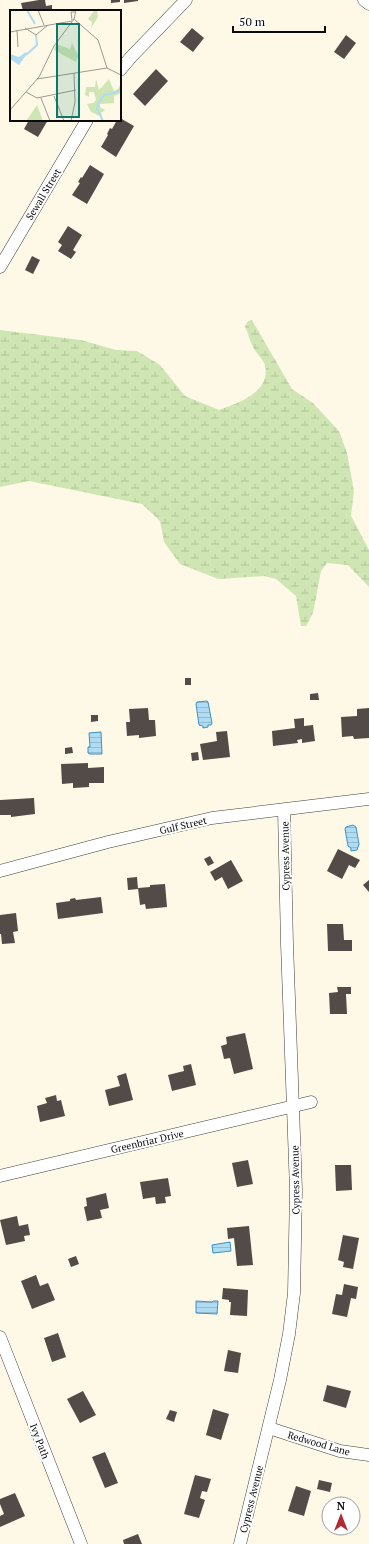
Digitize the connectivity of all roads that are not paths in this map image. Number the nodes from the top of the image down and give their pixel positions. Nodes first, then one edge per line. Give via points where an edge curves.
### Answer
1 (186, 0) edge
2 (364, 0) edge
3 (369, 4) edge
4 (121, 69) edge
5 (86, 121) edge
6 (0, 267) edge
7 (369, 799) edge
8 (284, 810) junction
9 (0, 871) edge
10 (311, 1102) dead end
11 (293, 1107) junction
12 (0, 1176) edge
13 (0, 1337) edge
14 (269, 1428) junction
15 (369, 1455) edge
16 (81, 1544) edge
17 (240, 1544) edge

1 - 4 street
2 - 3 street
5 - 6 street, Sewall Street
7 - 8 street, Gulf Street
8 - 9 street, Gulf Street via 212,818 95,845
8 - 11 street, Cypress Avenue
10 - 11 street, Greenbriar Drive
11 - 12 street, Greenbriar Drive
11 - 14 street, Cypress Avenue via 296,1190 294,1293 289,1334
13 - 16 street, Ivy Path
14 - 15 street, Redwood Lane via 340,1451
14 - 17 street, Cypress Avenue

